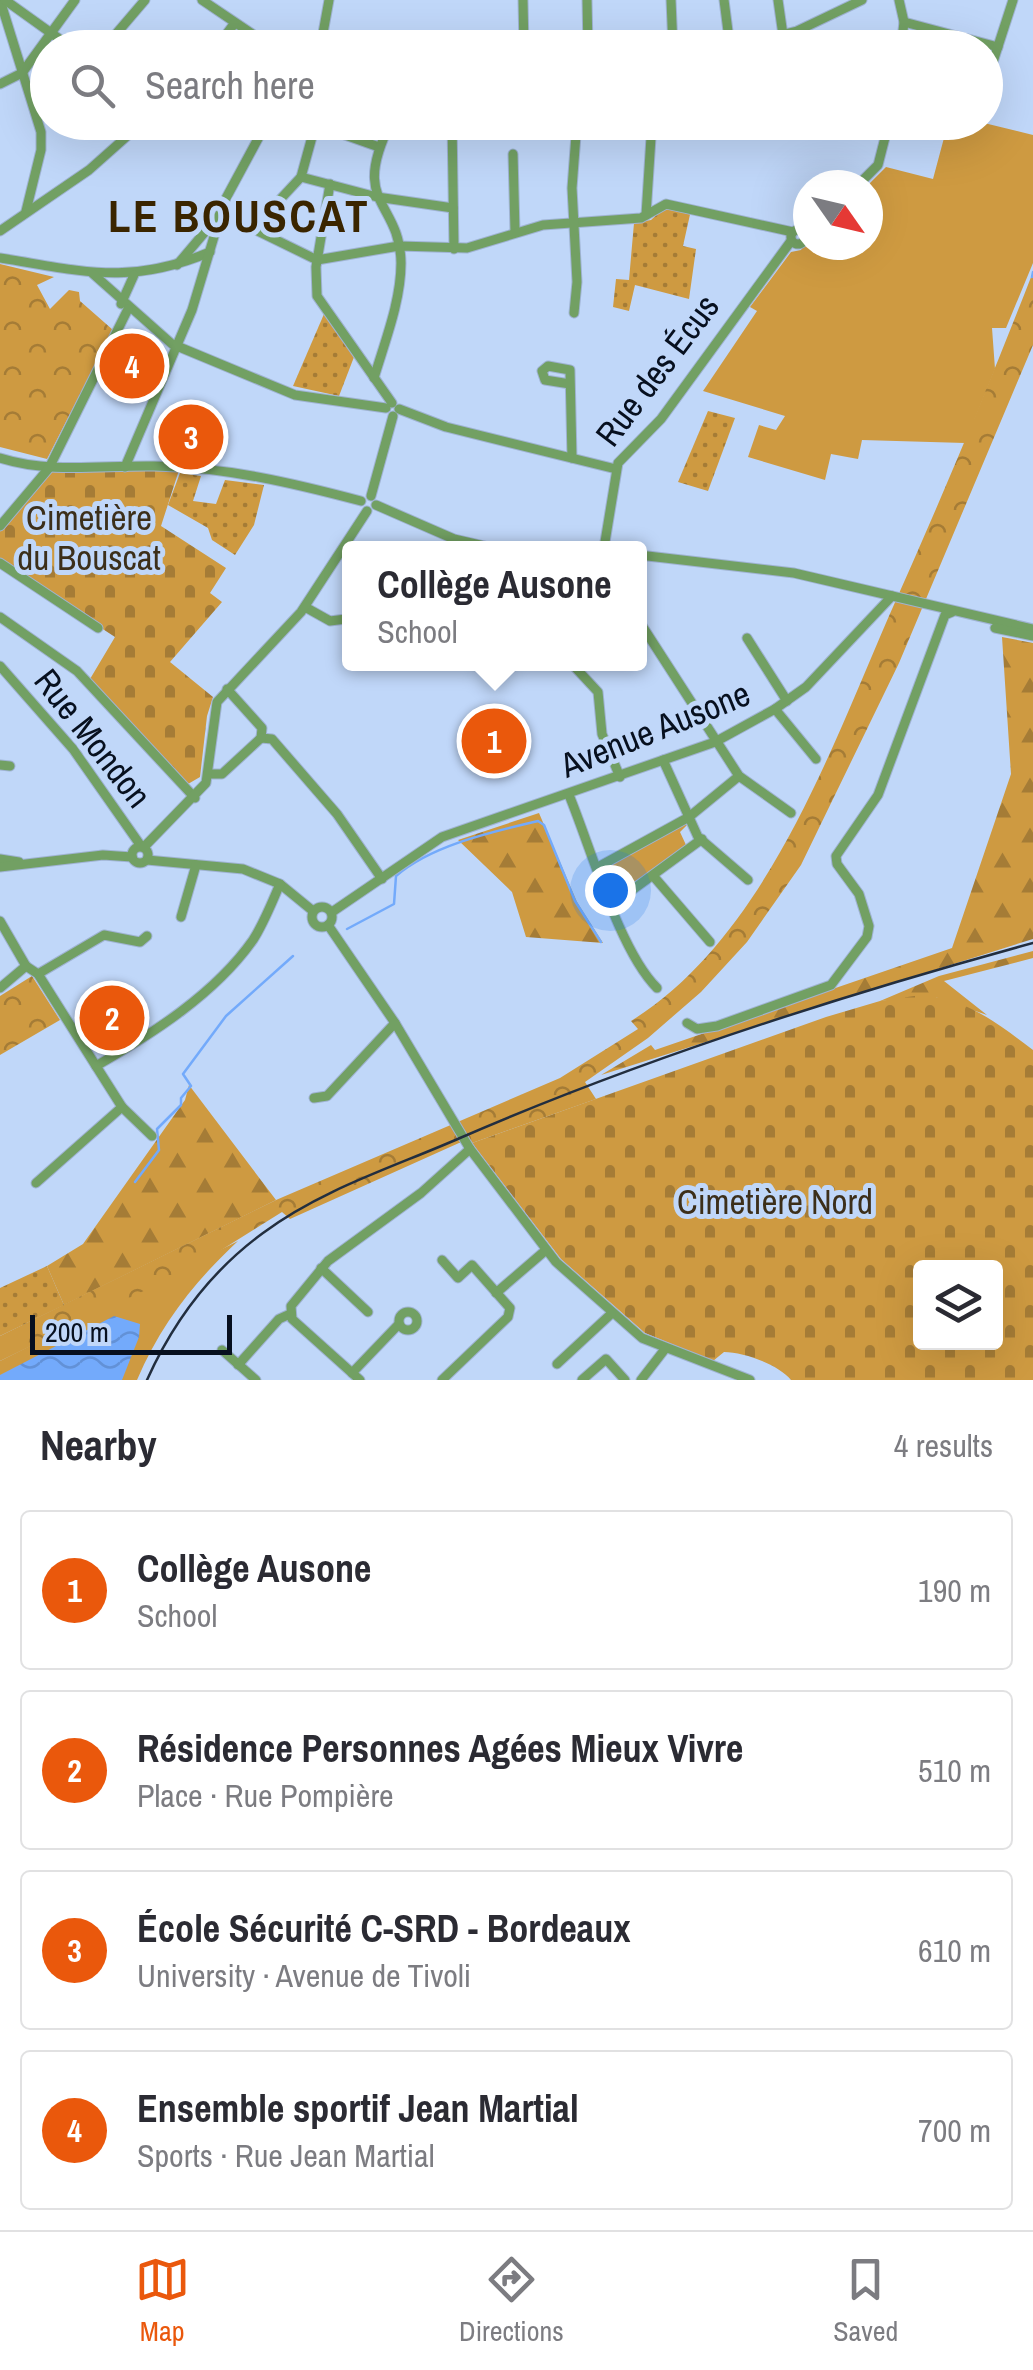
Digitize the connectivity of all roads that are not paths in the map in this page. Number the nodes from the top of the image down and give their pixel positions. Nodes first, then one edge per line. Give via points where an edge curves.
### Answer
1 (2, 0) edge
2 (31, 0) edge
3 (75, 0) edge
4 (146, 0) edge
5 (202, 0) edge
6 (329, 0) edge
7 (523, 0) edge
8 (587, 0) edge
9 (672, 0) edge
10 (724, 0) edge
11 (778, 0) edge
12 (862, 0) edge
13 (899, 0) edge
14 (1014, 0) edge
15 (22, 12) junction
16 (904, 22) junction
17 (234, 24) junction
18 (48, 30) edge
19 (52, 30) edge
20 (120, 30) edge
21 (230, 30) edge
22 (244, 30) edge
23 (324, 30) edge
24 (524, 30) edge
25 (588, 30) edge
26 (672, 30) edge
27 (727, 30) edge
28 (782, 30) edge
29 (794, 30) edge
30 (903, 30) edge
31 (934, 30) edge
32 (1003, 32) edge
33 (30, 62) edge
34 (22, 73) junction
35 (0, 84) edge
36 (30, 94) edge
37 (40, 140) edge
38 (123, 140) edge
39 (257, 140) edge
40 (309, 140) edge
41 (359, 140) edge
42 (383, 140) edge
43 (452, 140) edge
44 (576, 140) edge
45 (651, 140) edge
46 (884, 140) edge
47 (379, 147) junction
48 (513, 154) dead end
49 (873, 170) edge
50 (301, 177) junction
51 (330, 184) junction
52 (377, 197) junction
53 (274, 206) dead end
54 (453, 208) junction
55 (26, 211) junction
56 (220, 213) junction
57 (646, 215) junction
58 (574, 222) junction
59 (0, 231) edge
60 (515, 231) junction
61 (793, 232) edge
62 (793, 241) edge
63 (400, 246) junction
64 (454, 250) junction
65 (210, 252) junction
66 (0, 258) edge
67 (317, 260) junction
68 (177, 266) junction
69 (92, 273) junction
70 (134, 275) junction
71 (124, 306) junction
72 (574, 313) dead end
73 (177, 345) junction
74 (374, 378) junction
75 (570, 384) dead end
76 (392, 409) junction
77 (0, 458) edge
78 (572, 458) junction
79 (126, 467) junction
80 (50, 468) junction
81 (616, 469) junction
82 (369, 503) junction
83 (0, 526) edge
84 (352, 541) edge
85 (446, 541) edge
86 (605, 541) edge
87 (647, 557) edge
88 (342, 560) edge
89 (0, 562) edge
90 (890, 598) junction
91 (304, 607) junction
92 (948, 614) junction
93 (0, 617) edge
94 (342, 620) edge
95 (98, 628) dead end
96 (1033, 632) edge
97 (647, 634) edge
98 (748, 638) dead end
99 (0, 666) edge
100 (578, 671) edge
101 (227, 689) junction
102 (787, 701) junction
103 (775, 709) junction
104 (261, 738) junction
105 (715, 742) junction
106 (816, 759) dead end
107 (663, 760) junction
108 (210, 774) junction
109 (739, 776) junction
110 (620, 777) junction
111 (569, 795) junction
112 (194, 798) junction
113 (791, 813) dead end
114 (688, 817) junction
115 (702, 839) junction
116 (142, 847) junction
117 (0, 858) edge
118 (132, 858) junction
119 (147, 860) junction
120 (26, 864) junction
121 (196, 866) junction
122 (598, 866) junction
123 (0, 867) edge
124 (382, 878) junction
125 (655, 878) junction
126 (748, 880) dead end
127 (280, 884) junction
128 (613, 904) junction
129 (313, 911) junction
130 (332, 912) junction
131 (181, 917) dead end
132 (0, 921) edge
133 (328, 925) junction
134 (147, 936) dead end
135 (710, 942) dead end
136 (26, 966) junction
137 (38, 974) junction
138 (0, 988) edge
139 (657, 988) dead end
140 (395, 1022) junction
141 (687, 1023) dead end
142 (96, 1066) junction
143 (314, 1098) dead end
144 (122, 1107) junction
145 (152, 1136) dead end
146 (470, 1149) junction
147 (36, 1183) dead end
148 (546, 1250) junction
149 (442, 1260) dead end
150 (321, 1268) junction
151 (496, 1293) junction
152 (368, 1312) dead end
153 (290, 1314) junction
154 (611, 1314) junction
155 (399, 1324) dead end
156 (665, 1349) junction
157 (222, 1350) dead end
158 (557, 1364) dead end
159 (238, 1365) junction
160 (356, 1376) edge
161 (256, 1380) edge
162 (442, 1380) edge
163 (582, 1380) edge
164 (626, 1380) edge
165 (641, 1380) edge
166 (749, 1380) edge

1 - 15 street
1 - 34 street
2 - 15 street
3 - 19 street
4 - 20 street
5 - 17 street
6 - 23 street
7 - 24 street
8 - 25 street
9 - 26 street
10 - 27 street
11 - 28 street
12 - 29 street
13 - 16 street
14 - 32 street
15 - 18 street
16 - 30 street
16 - 31 street
17 - 21 street
17 - 22 street
33 - 34 street
34 - 35 street
34 - 36 street
37 - 55 street
38 - 55 street
39 - 56 street
40 - 50 street
41 - 47 street
42 - 47 street
43 - 54 street
44 - 58 street
45 - 57 street
46 - 49 street
47 - 52 street via 372,184
48 - 60 street
50 - 51 street
50 - 53 street
51 - 52 street
51 - 67 street
52 - 54 street
52 - 63 street
54 - 64 street
55 - 59 street
56 - 65 street
56 - 67 street
56 - 68 street
57 - 58 street
57 - 61 street via 666,204 687,206
58 - 60 street
58 - 72 street
60 - 64 street
62 - 81 street, Rue des Écus
63 - 64 street
63 - 67 street
63 - 74 street via 400,285
65 - 68 street
65 - 73 street
66 - 69 street
67 - 74 street via 317,296
68 - 70 street
69 - 70 street
69 - 71 street
70 - 71 street
71 - 73 street
71 - 80 street
73 - 76 street via 295,395
73 - 79 street
74 - 76 street
75 - 78 street
76 - 78 street
76 - 82 street
77 - 80 street
78 - 81 street
79 - 80 street
79 - 82 street via 256,476
80 - 83 street
81 - 86 street, Rue des Écus
82 - 84 street
82 - 85 street
87 - 90 street via 757,566
88 - 91 street
89 - 95 street
90 - 92 street
90 - 92 street
90 - 102 street, Avenue Ausone
91 - 94 street via 330,621
91 - 101 street
92 - 96 street
92 - 141 street via 878,795 836,856 867,914 867,937 831,985 717,1026
93 - 112 street via 77,671
97 - 105 street
98 - 102 street, Avenue Ausone
99 - 116 street, Rue Mondon via 72,749
100 - 110 street via 598,692 602,734
101 - 104 street via 262,728
101 - 108 street via 215,708
102 - 103 street, Avenue Ausone
103 - 105 street, Avenue Ausone
103 - 106 street
104 - 108 street via 222,774
104 - 124 street via 272,740 320,794
105 - 107 street, Avenue Ausone
105 - 109 street
107 - 110 street, Avenue Ausone
107 - 114 street
108 - 112 street
109 - 113 street
109 - 114 street
110 - 111 street, Avenue Ausone
111 - 122 street
111 - 124 street, Avenue Ausone via 442,837
112 - 116 street
114 - 115 street
114 - 122 street
115 - 125 street
115 - 126 street
116 - 118 street via 133,849
116 - 119 street
117 - 120 street
118 - 119 street
118 - 120 street
119 - 121 street
120 - 123 street
121 - 127 street via 243,870
121 - 131 street
122 - 128 street
124 - 130 street, Avenue Ausone
125 - 128 street
125 - 135 street
127 - 129 street
127 - 142 street via 254,938 227,972 140,1041
128 - 139 street
129 - 130 street via 323,906
129 - 133 street via 315,924
130 - 133 street
132 - 136 street
133 - 140 street
134 - 137 street via 140,942 104,935
136 - 137 street
136 - 138 street
137 - 142 street
140 - 143 street via 327,1096
140 - 146 street
142 - 144 street
144 - 145 street
144 - 147 street
146 - 148 street
146 - 150 street via 422,1194
148 - 151 street
148 - 154 street
149 - 151 street via 458,1278 472,1265
150 - 152 street
150 - 153 street
151 - 162 street via 510,1308 508,1317
153 - 159 street
153 - 160 street
154 - 156 street
154 - 158 street
155 - 160 street
156 - 165 street
156 - 166 street
157 - 159 street
159 - 161 street
163 - 164 street via 606,1359

